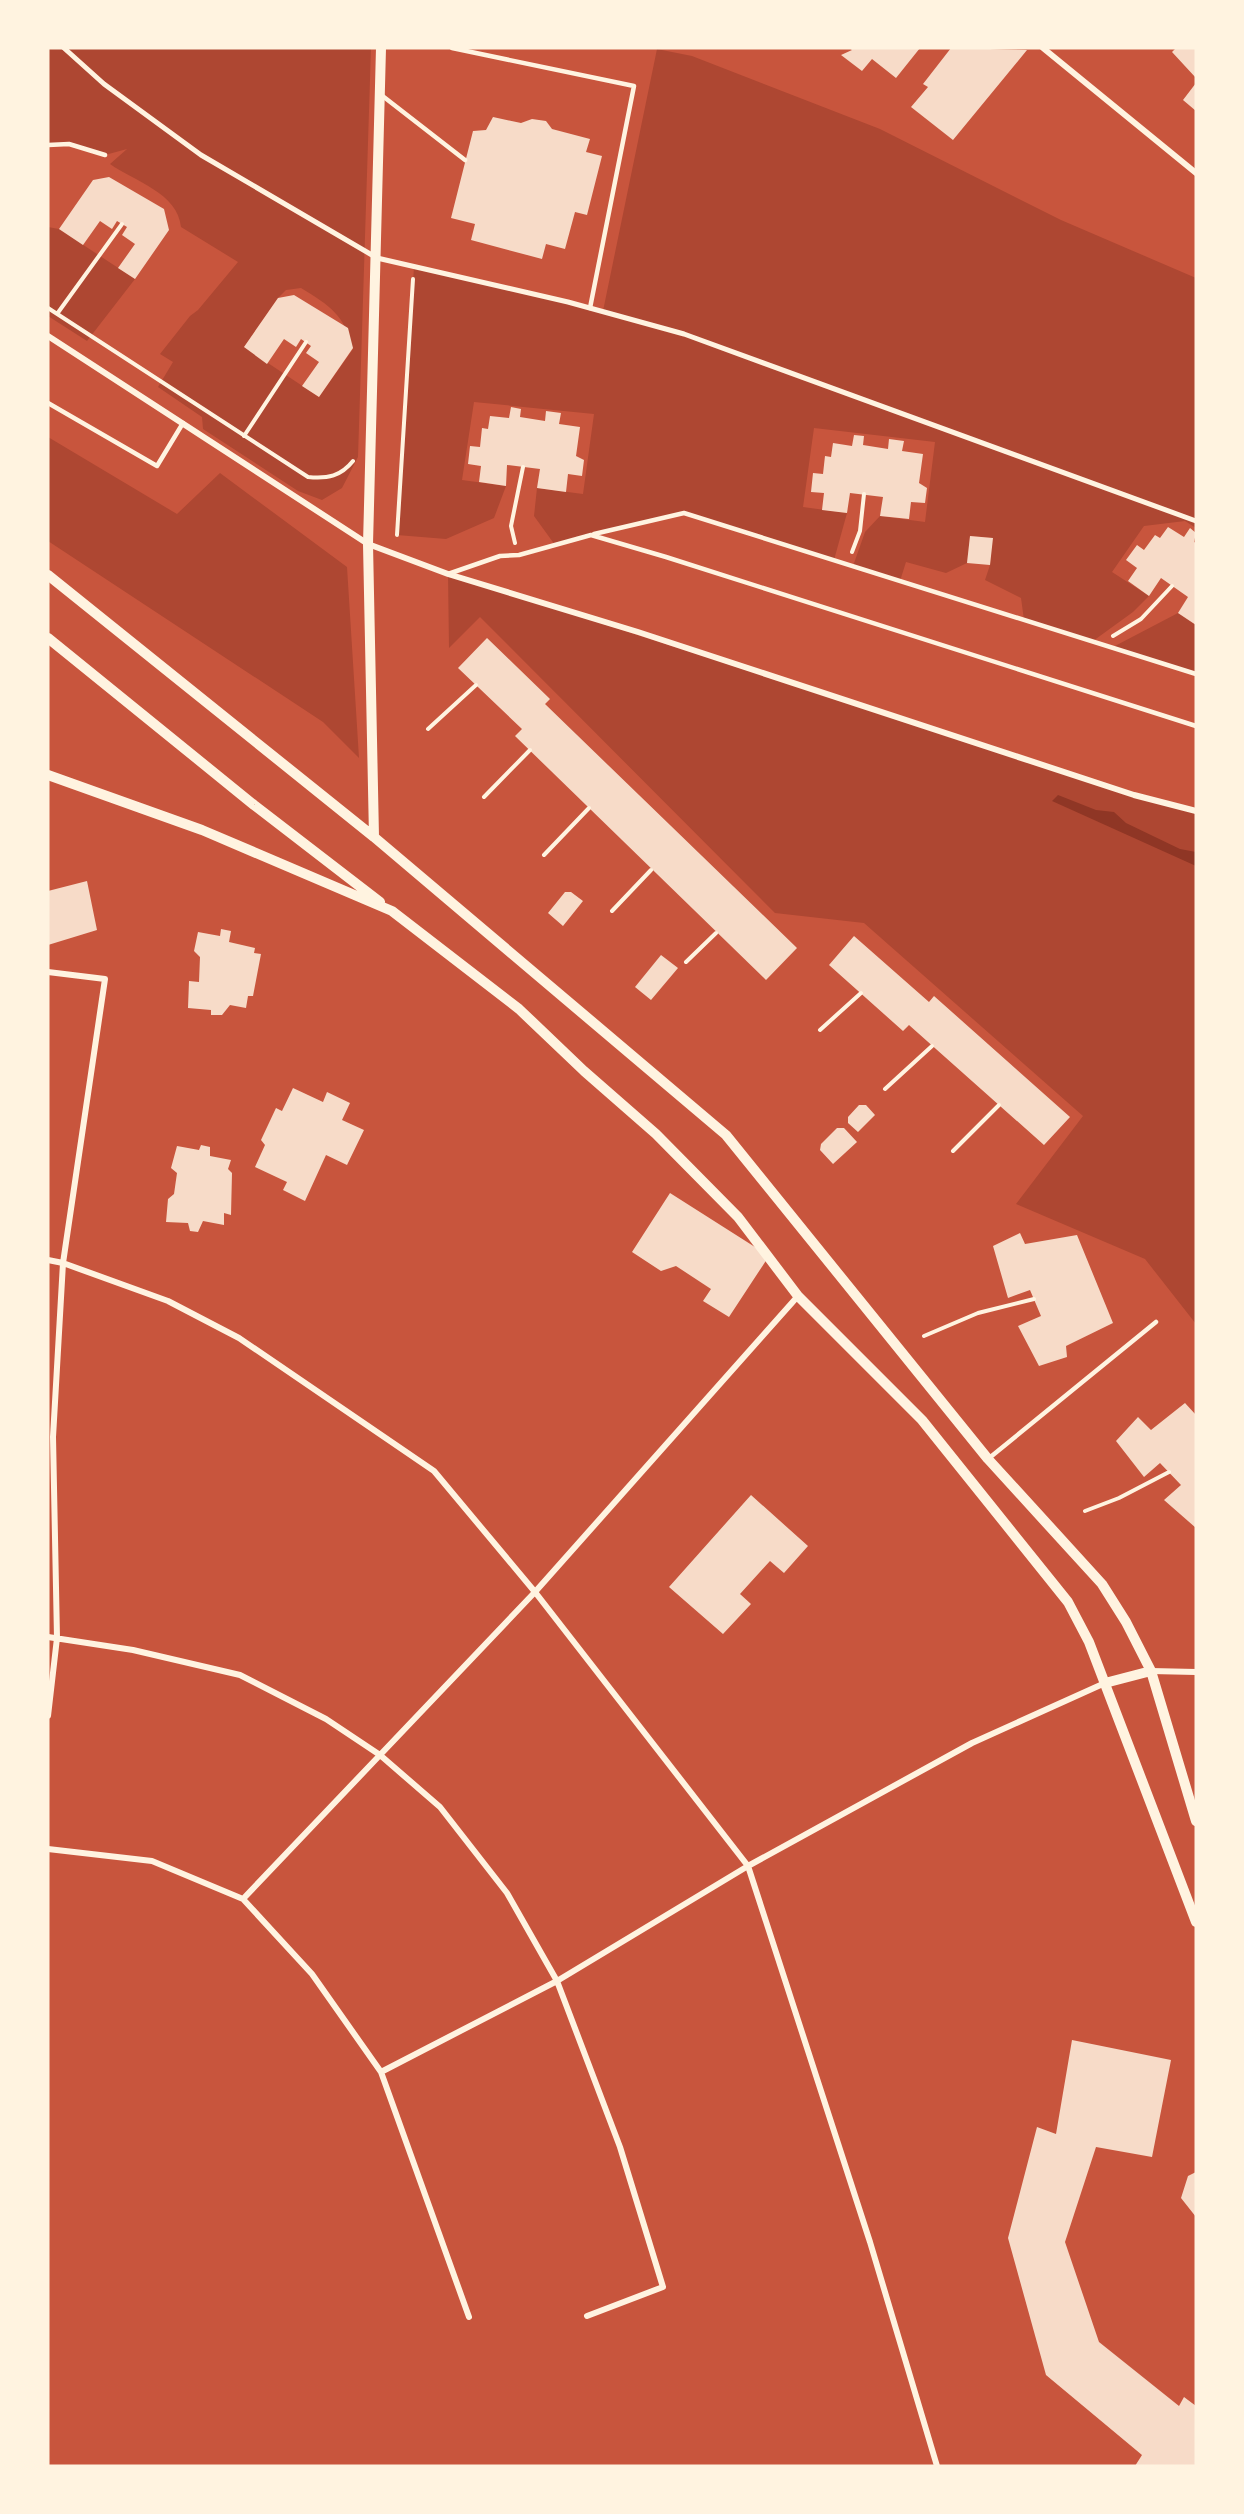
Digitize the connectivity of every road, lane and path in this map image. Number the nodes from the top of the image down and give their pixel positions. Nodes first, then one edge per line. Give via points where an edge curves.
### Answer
1 (64, 48) edge
2 (381, 48) edge
3 (452, 48) edge
4 (1043, 48) edge
5 (380, 94) junction
6 (48, 145) edge
7 (105, 155) dead end
8 (465, 160) dead end
9 (1196, 173) edge
10 (122, 224) dead end
11 (377, 258) junction
12 (414, 267) junction
13 (48, 308) edge
14 (590, 308) junction
15 (57, 314) junction
16 (48, 336) edge
17 (306, 342) dead end
18 (48, 404) edge
19 (183, 423) junction
20 (244, 436) junction
21 (354, 460) dead end
22 (523, 467) dead end
23 (864, 494) dead end
24 (1196, 521) edge
25 (397, 535) dead end
26 (591, 535) junction
27 (368, 544) junction
28 (519, 555) junction
29 (847, 564) junction
30 (448, 574) junction
31 (48, 575) edge
32 (1172, 586) dead end
33 (48, 638) edge
34 (1100, 644) junction
35 (1196, 674) edge
36 (476, 685) dead end
37 (1196, 726) edge
38 (428, 729) dead end
39 (530, 750) dead end
40 (48, 775) edge
41 (484, 797) dead end
42 (589, 808) dead end
43 (1196, 811) edge
44 (374, 837) junction
45 (544, 855) dead end
46 (651, 870) dead end
47 (392, 911) junction
48 (612, 911) dead end
49 (716, 933) dead end
50 (686, 962) dead end
51 (48, 972) edge
52 (861, 993) dead end
53 (820, 1030) dead end
54 (932, 1046) dead end
55 (885, 1089) dead end
56 (999, 1105) dead end
57 (953, 1151) dead end
58 (48, 1260) edge
59 (63, 1263) junction
60 (798, 1296) junction
61 (1034, 1299) dead end
62 (1156, 1322) dead end
63 (924, 1336) dead end
64 (988, 1459) junction
65 (51, 1463) edge
66 (1169, 1472) dead end
67 (1085, 1511) dead end
68 (535, 1592) junction
69 (48, 1637) edge
70 (57, 1638) junction
71 (1151, 1671) junction
72 (1196, 1672) edge
73 (1105, 1683) junction
74 (48, 1716) edge
75 (380, 1755) junction
76 (1196, 1821) edge
77 (48, 1849) edge
78 (748, 1866) junction
79 (243, 1899) junction
80 (1196, 1922) edge
81 (557, 1981) junction
82 (381, 2072) junction
83 (587, 2316) dead end
84 (469, 2317) dead end
85 (938, 2466) edge

1 - 11 street via 104,84 201,155
2 - 5 street
3 - 14 lane via 634,86
4 - 9 street
5 - 8 lane
5 - 11 street
6 - 7 lane via 69,144
10 - 15 path
11 - 12 street
11 - 27 street
12 - 14 street
12 - 25 path
13 - 15 path
14 - 24 street via 684,334
15 - 20 path
16 - 19 street
17 - 20 path
18 - 19 lane via 157,466
19 - 27 street
20 - 21 path via 309,477 325,478 345,471
22 - 28 path via 511,526
23 - 29 path via 860,531
26 - 28 lane
26 - 29 lane via 684,513
26 - 37 lane
27 - 30 street
27 - 44 street
28 - 30 lane via 500,556
29 - 34 lane
30 - 43 street via 1134,795
31 - 44 street
32 - 34 path via 1142,619
33 - 47 street
34 - 35 lane
36 - 38 path
39 - 41 path
40 - 47 street via 202,830
42 - 45 path
44 - 64 street via 726,1135
46 - 48 path
47 - 60 street via 519,1009 656,1134 738,1217
49 - 50 path
51 - 59 street via 105,979
52 - 53 path
54 - 55 path
56 - 57 path
58 - 59 street
59 - 65 street
59 - 68 street via 168,1301 239,1338 366,1423 434,1471
60 - 68 street
60 - 73 street via 922,1420 1060,1593 1089,1642
61 - 63 path via 978,1313
62 - 64 lane
64 - 71 street via 1102,1584
65 - 70 street
66 - 67 path
68 - 75 street
68 - 78 street
69 - 70 street
70 - 74 street
70 - 75 street via 133,1650 240,1675 326,1719
71 - 72 street
71 - 73 street
71 - 76 street
73 - 78 street via 972,1743
73 - 80 street
75 - 79 street
75 - 81 street via 440,1807 507,1893
77 - 79 street via 152,1861
78 - 81 street
78 - 85 street
79 - 82 street via 312,1974
81 - 82 street
81 - 83 street via 620,2147 663,2287
82 - 84 street

